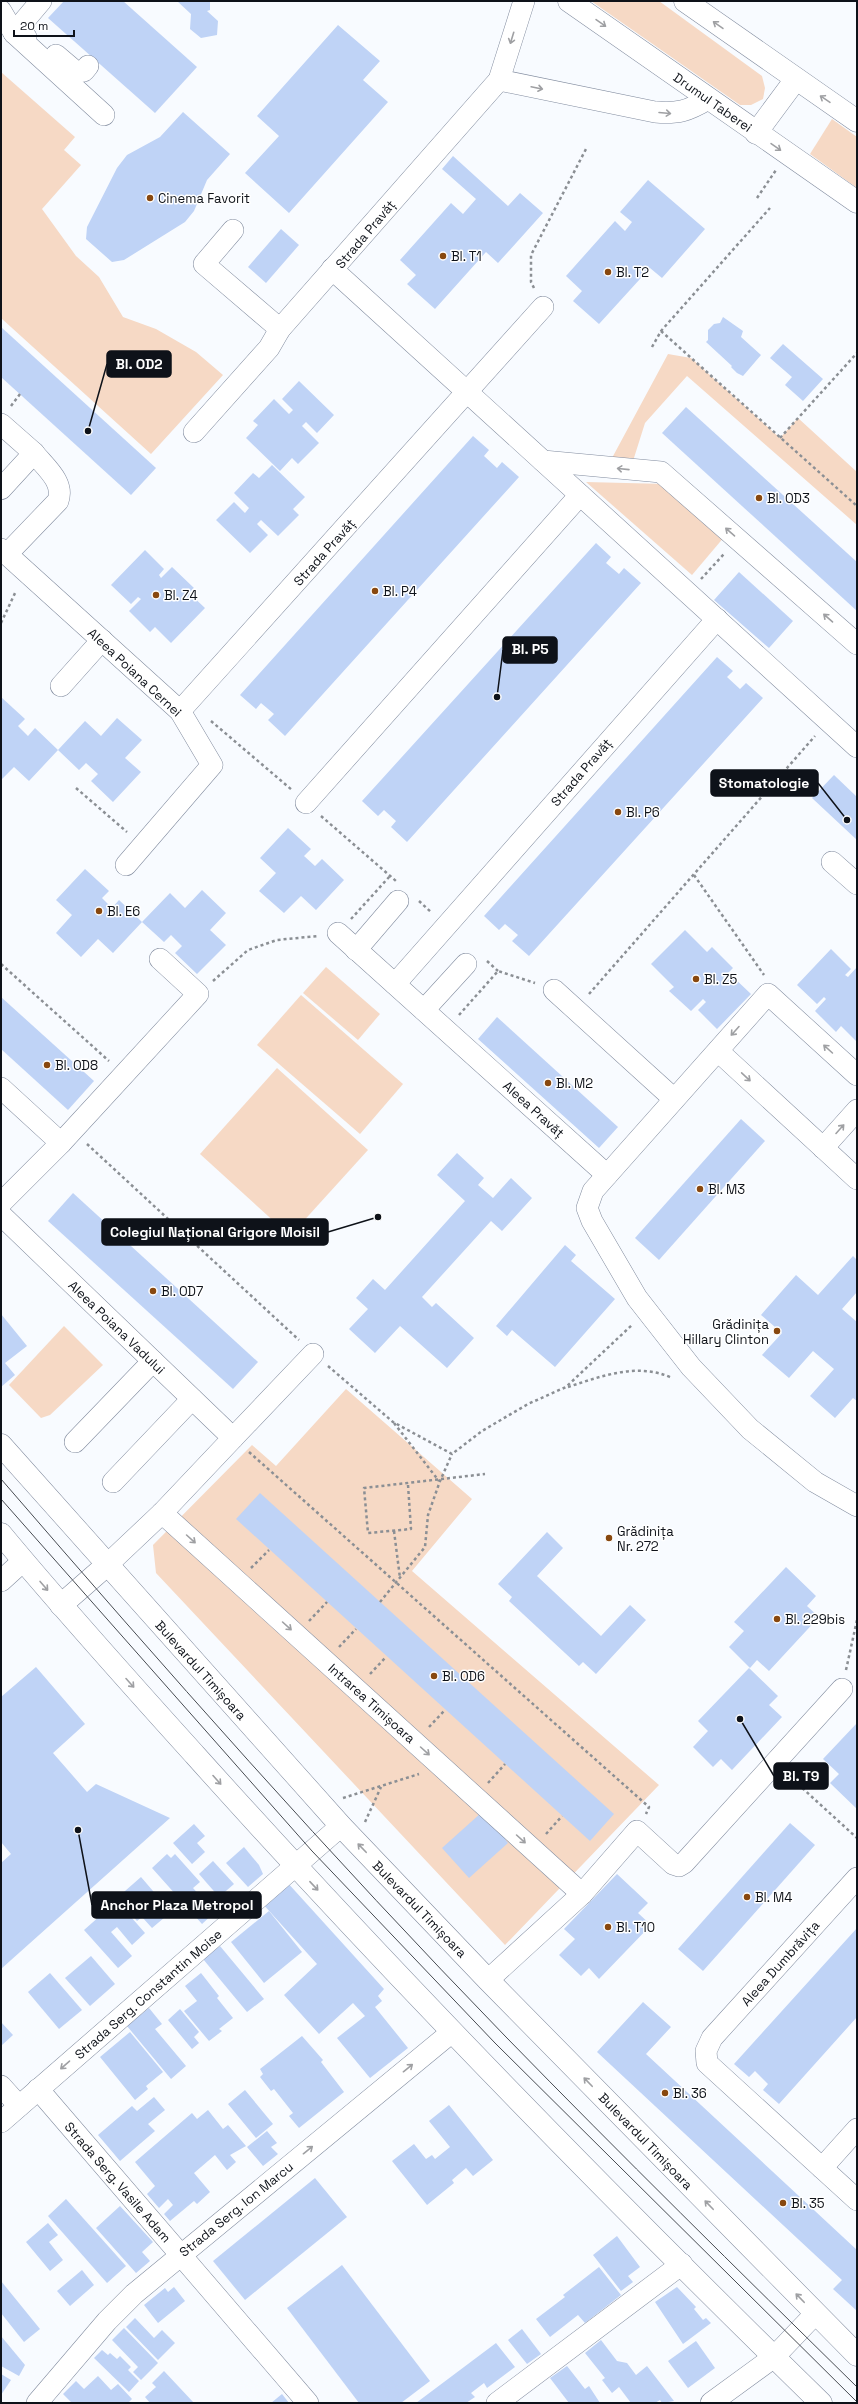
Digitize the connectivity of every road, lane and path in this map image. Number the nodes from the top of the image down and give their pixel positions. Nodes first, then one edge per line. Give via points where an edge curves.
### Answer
1 (41, 1) edge
2 (524, 1) edge
3 (569, 1) edge
4 (685, 1) edge
5 (1, 11) edge
6 (14, 32) junction
7 (88, 66) dead end
8 (796, 79) junction
9 (499, 80) junction
10 (708, 99) junction
11 (104, 114) dead end
12 (857, 121) edge
13 (756, 133) junction
14 (586, 149) dead end
15 (787, 155) junction
16 (757, 198) dead end
17 (857, 202) edge
18 (770, 208) dead end
19 (233, 230) dead end
20 (332, 269) junction
21 (543, 307) joint
22 (280, 329) junction
23 (661, 331) junction
24 (652, 347) dead end
25 (857, 353) edge
26 (467, 391) junction
27 (1, 424) edge
28 (194, 432) dead end
29 (780, 438) junction
30 (34, 453) junction
31 (543, 461) junction
32 (1, 489) edge
33 (580, 495) junction
34 (857, 506) edge
35 (738, 539) junction
36 (4, 552) edge
37 (26, 571) junction
38 (688, 593) junction
39 (717, 619) junction
40 (1, 623) edge
41 (102, 640) junction
42 (857, 644) edge
43 (61, 686) dead end
44 (180, 711) junction
45 (829, 721) junction
46 (857, 746) edge
47 (76, 788) dead end
48 (306, 803) junction
49 (142, 846) junction
50 (832, 862) dead end
51 (126, 865) dead end
52 (694, 875) junction
53 (390, 876) junction
54 (857, 884) edge
55 (404, 894) junction
56 (446, 925) junction
57 (338, 933) junction
58 (356, 950) junction
59 (160, 959) dead end
60 (473, 960) joint
61 (1, 964) edge
62 (498, 971) junction
63 (394, 984) junction
64 (554, 990) joint
65 (198, 994) junction
66 (768, 994) junction
67 (424, 1010) junction
68 (576, 1010) junction
69 (446, 1030) junction
70 (718, 1050) junction
71 (124, 1074) junction
72 (857, 1075) edge
73 (1, 1088) edge
74 (674, 1099) junction
75 (857, 1110) edge
76 (67, 1137) junction
77 (823, 1148) junction
78 (607, 1175) junction
79 (857, 1179) edge
80 (1, 1203) edge
81 (1, 1215) edge
82 (646, 1312) junction
83 (313, 1354) junction
84 (153, 1361) junction
85 (674, 1378) dead end
86 (566, 1388) junction
87 (192, 1399) junction
88 (393, 1422) junction
89 (233, 1438) junction
90 (75, 1442) dead end
91 (1, 1445) edge
92 (452, 1454) junction
93 (485, 1474) dead end
94 (440, 1481) junction
95 (113, 1482) dead end
96 (408, 1485) junction
97 (857, 1506) edge
98 (162, 1513) junction
99 (394, 1531) junction
100 (1, 1534) edge
101 (23, 1561) junction
102 (108, 1564) junction
103 (400, 1578) junction
104 (1, 1581) edge
105 (396, 1583) junction
106 (380, 1602) dead end
107 (61, 1605) junction
108 (857, 1620) edge
109 (842, 1688) joint
110 (775, 1763) junction
111 (442, 1767) junction
112 (382, 1786) junction
113 (339, 1799) dead end
114 (341, 1826) junction
115 (363, 1827) dead end
116 (637, 1831) junction
117 (857, 1838) edge
118 (296, 1866) junction
119 (857, 1878) edge
120 (582, 1894) junction
121 (488, 1980) junction
122 (452, 2032) junction
123 (1, 2086) edge
124 (38, 2089) junction
125 (19, 2106) junction
126 (1, 2122) edge
127 (857, 2129) edge
128 (822, 2168) junction
129 (857, 2200) edge
130 (181, 2255) junction
131 (682, 2264) junction
132 (815, 2314) junction
133 (857, 2355) edge
134 (774, 2357) junction
135 (37, 2403) edge
136 (308, 2403) edge
137 (497, 2403) edge
138 (711, 2403) edge
139 (821, 2403) edge

1 - 6 street
2 -> 9 street
3 -> 10 main road, Drumul Taberei
8 -> 4 main road
5 - 6 street
6 - 7 street via 44,44 76,72 84,71
6 - 11 street
12 -> 8 main road
8 - 13 main road
9 -> 10 street via 674,114
9 - 20 street, Strada Pravăț
10 - 13 main road, Drumul Taberei
13 -> 15 main road, Drumul Taberei
14 - 21 path via 531,255 531,282
15 - 16 path
15 - 17 main road, Drumul Taberei
18 - 23 path
19 - 22 street via 204,264
20 - 22 street
20 - 26 street, Strada Pravăț
21 - 26 street, Strada Pravăț
22 - 28 street via 269,348
23 - 24 path
23 - 29 path
25 - 29 path
26 - 31 street, Strada Pravăț
26 - 44 street, Strada Pravăț
27 - 30 street
29 - 34 path
30 - 32 street
30 - 36 street via 60,484 58,501
31 - 33 street, Strada Pravăț
35 -> 31 street via 661,472
33 - 38 street, Strada Pravăț
33 - 48 street
35 - 38 path
42 -> 35 street
36 - 37 street, Aleea Poiana Cernei
37 - 40 path
37 - 41 street, Aleea Poiana Cernei
38 - 39 street, Strada Pravăț
39 - 45 street, Strada Pravăț
39 - 56 street, Strada Pravăț
41 - 43 street
41 - 44 street, Aleea Poiana Cernei
44 - 48 path via 213,721
44 - 49 street, Aleea Poiana Cernei via 212,765
45 - 46 street, Strada Pravăț
45 - 52 path
47 - 49 path
48 - 53 path
49 - 51 street, Aleea Poiana Cernei
50 - 54 street
52 - 66 path via 767,978
52 - 68 path
53 - 55 path
53 - 57 path
55 - 56 path
55 - 58 street
56 - 63 street, Strada Pravăț
57 - 58 street, Aleea Pravăț
57 - 65 path via 277,940 248,950
58 - 63 street, Aleea Pravăț
59 - 65 street
60 - 62 path
60 - 67 street
61 - 71 path
62 - 64 path
62 - 69 path
63 - 67 street, Aleea Pravăț
64 - 68 street
65 - 71 street
66 -> 70 street
72 -> 66 street
67 - 69 street, Aleea Pravăț
68 - 74 street
69 - 78 street, Aleea Pravăț
70 - 74 street
70 -> 77 street
71 - 76 street
73 - 76 street
74 - 78 street
77 -> 75 street
76 - 80 street
76 - 83 path
77 - 79 street
78 - 82 street via 593,1191 587,1208 592,1221
81 - 84 street, Aleea Poiana Vadului
82 - 86 path
82 - 97 street via 691,1367 750,1429 815,1482
83 - 88 path
83 - 89 street
84 - 87 street, Aleea Poiana Vadului
84 - 90 street
85 - 86 path via 658,1371 641,1369 602,1376
86 - 92 path via 528,1404 482,1431
87 - 89 street, Aleea Poiana Vadului
87 - 95 street
88 - 92 path
88 - 94 path
89 - 98 street
89 - 105 path
91 - 102 main road, Bulevardul Timișoara
92 - 94 path
93 - 94 path
94 - 96 path
94 - 103 path via 428,1515 425,1547
96 - 99 path via 411,1529
96 - 99 path via 364,1488 368,1533
98 - 102 street
98 -> 111 street, Intrarea Timișoara
99 - 103 path
100 - 101 main road
101 - 104 street
101 -> 107 main road
102 - 107 main road
102 - 114 main road, Bulevardul Timișoara
103 - 105 path
105 - 106 path
105 - 116 path via 649,1807
107 -> 118 main road
108 - 109 path
109 - 110 street
110 - 116 street via 680,1866 673,1864
110 - 117 path
111 - 112 path
111 -> 120 street, Intrarea Timișoara
112 - 113 path
112 - 115 path
114 - 118 street, Strada Serg. Constantin Moise
121 -> 114 main road, Bulevardul Timișoara
116 - 120 street
118 -> 122 main road
118 -> 124 street, Strada Serg. Constantin Moise
119 - 128 street, Aleea Dumbrăvița via 712,2038 706,2051 708,2063
120 - 121 street
132 -> 121 main road, Bulevardul Timișoara
130 -> 122 street, Strada Serg. Ion Marcu
122 - 131 main road via 551,2135
123 - 125 street
124 - 125 street, Strada Serg. Constantin Moise
124 - 130 street, Strada Serg. Vasile Adam
125 - 126 street, Strada Serg. Constantin Moise
127 - 128 street
128 - 129 street
130 - 135 street, Strada Serg. Ion Marcu via 121,2306
130 - 136 street, Strada Serg. Vasile Adam
131 - 134 main road
131 - 137 street
132 - 133 main road, Bulevardul Timișoara
132 - 134 street
134 - 138 street
134 - 139 main road

